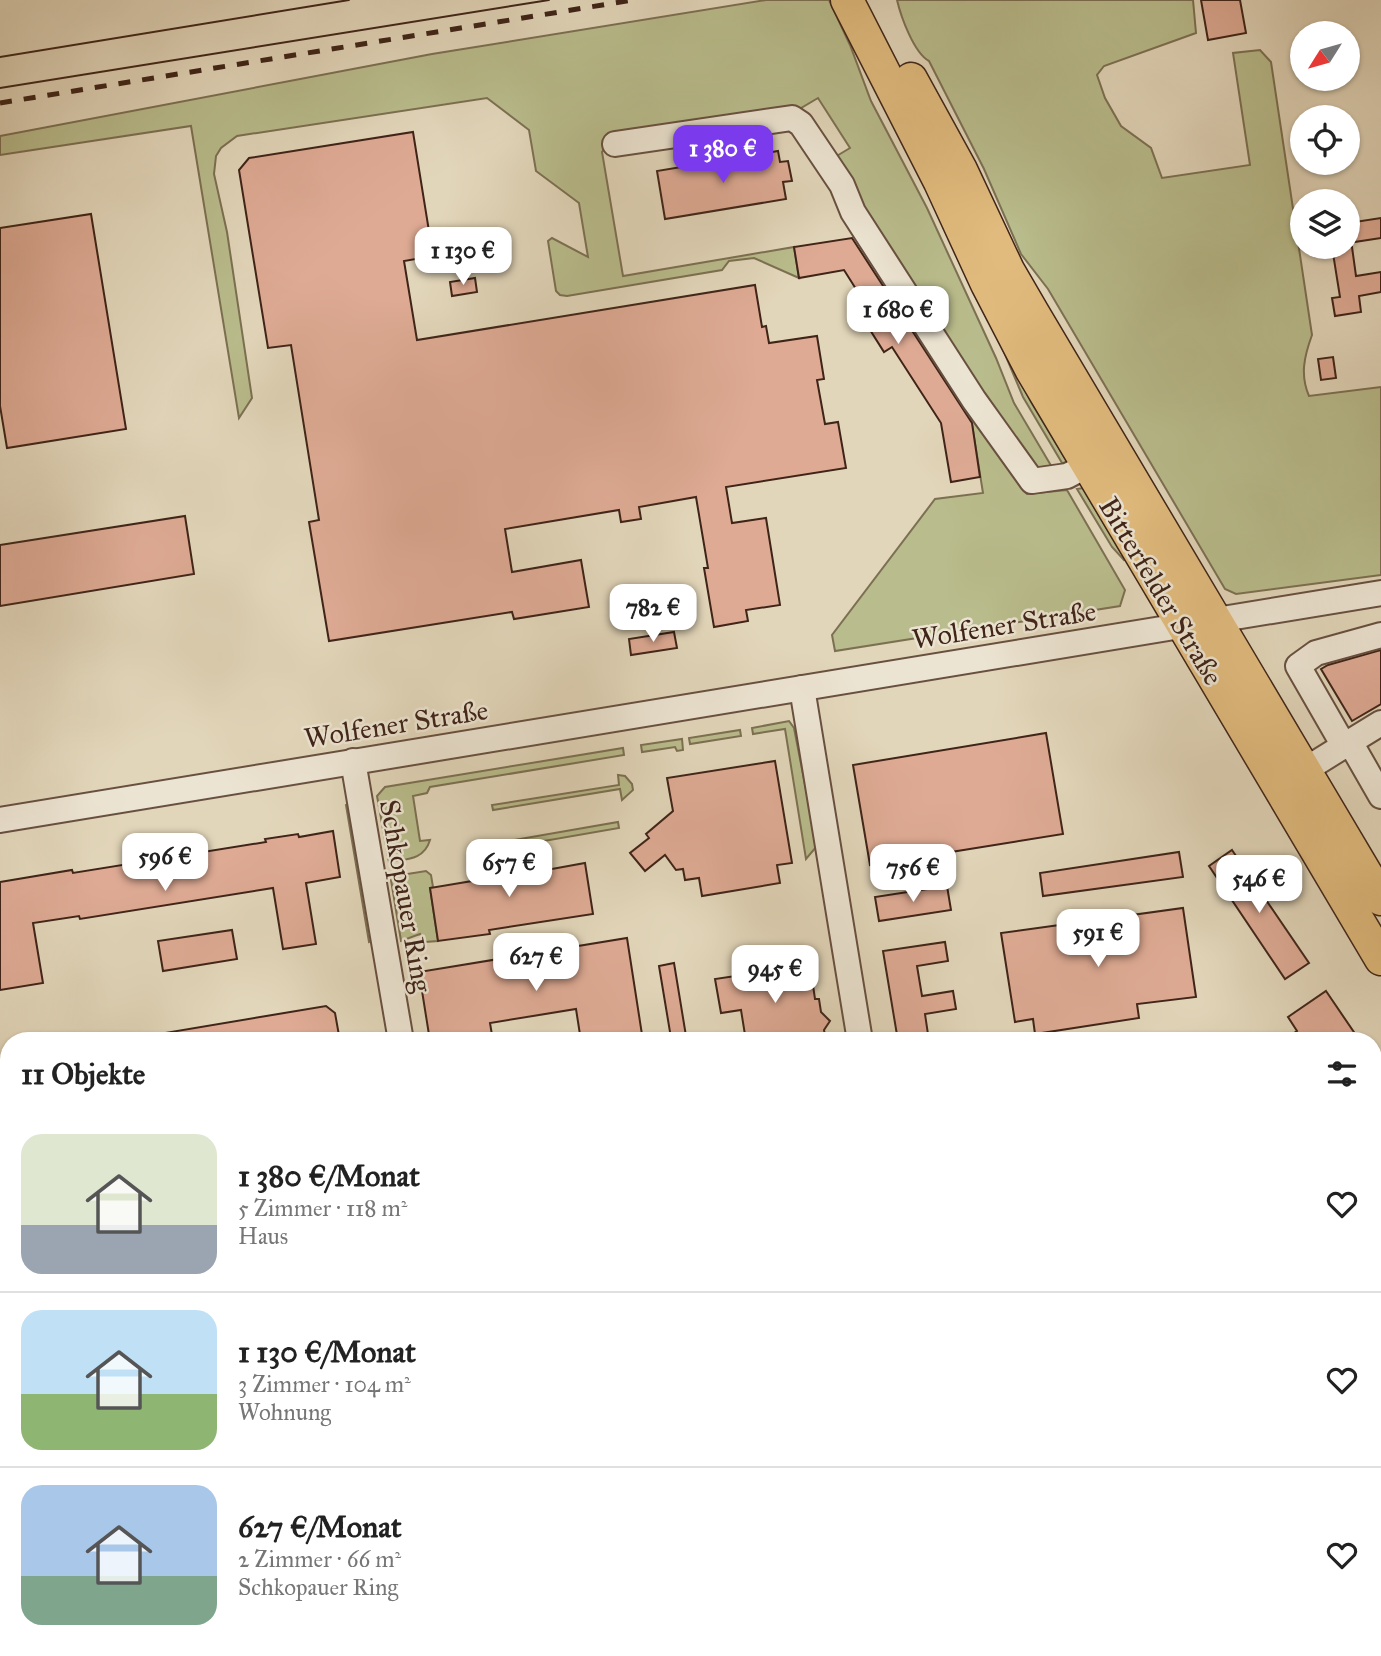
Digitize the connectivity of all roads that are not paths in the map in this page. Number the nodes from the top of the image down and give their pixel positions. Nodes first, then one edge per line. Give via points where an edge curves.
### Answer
1 (864, 10) edge
2 (615, 144) dead end
3 (961, 170) junction
4 (956, 215) junction
5 (1086, 466) junction
6 (1381, 593) edge
7 (1216, 621) junction
8 (1182, 626) junction
9 (1381, 635) edge
10 (802, 688) junction
11 (1381, 723) edge
12 (1347, 744) junction
13 (353, 761) junction
14 (1305, 770) junction
15 (1381, 796) edge
16 (1328, 808) junction
17 (0, 820) edge
18 (1301, 825) junction
19 (1377, 884) edge
20 (1381, 959) edge
21 (399, 1032) edge
22 (859, 1032) edge

1 - 3 main road, Bitterfelder Straße
1 - 4 main road, Bitterfelder Straße
2 - 5 street via 792,118 801,124 974,401 1032,481 1063,478
3 - 4 main road
3 - 7 main road, Bitterfelder Straße via 1015,281
4 - 5 main road, Bitterfelder Straße via 1031,369
5 - 8 main road, Bitterfelder Straße
6 - 7 street, Wolfener Straße
7 - 8 street, Wolfener Straße
7 - 14 main road, Bitterfelder Straße
8 - 10 street, Wolfener Straße
8 - 18 main road, Bitterfelder Straße
9 - 12 street via 1316,653 1298,666
10 - 13 street, Wolfener Straße
10 - 22 street
11 - 12 street
12 - 14 street
12 - 15 street
13 - 17 street, Wolfener Straße
13 - 21 street, Schkopauer Ring
14 - 16 main road, Bitterfelder Straße
16 - 18 street
16 - 19 main road, Bitterfelder Straße
18 - 20 main road, Bitterfelder Straße

